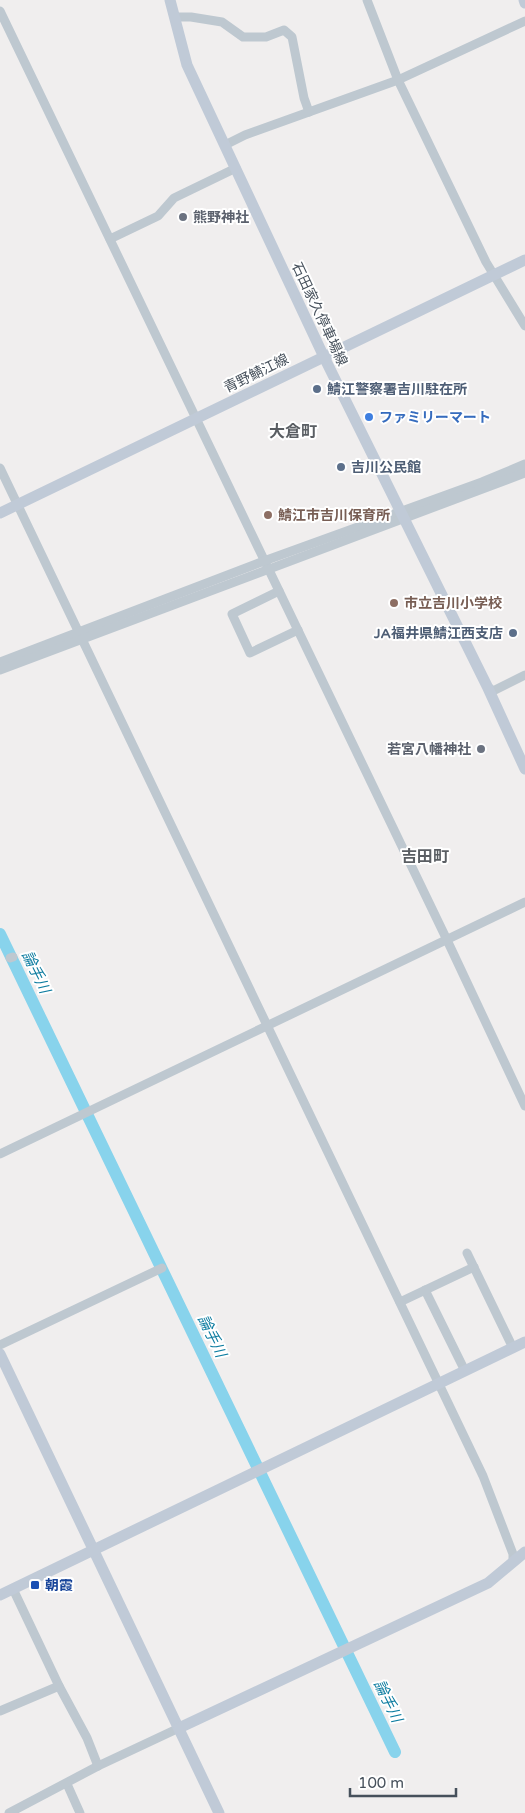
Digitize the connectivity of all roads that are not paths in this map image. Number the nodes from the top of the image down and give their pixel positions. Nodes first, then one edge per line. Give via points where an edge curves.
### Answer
1 (170, 0) edge
2 (367, 0) edge
3 (0, 11) edge
4 (175, 17) junction
5 (525, 21) edge
6 (398, 80) junction
7 (309, 112) junction
8 (225, 145) junction
9 (236, 168) junction
10 (110, 240) junction
11 (525, 260) edge
12 (493, 276) junction
13 (525, 326) edge
14 (324, 357) junction
15 (196, 419) junction
16 (525, 464) edge
17 (0, 468) edge
18 (525, 473) edge
19 (18, 504) junction
20 (0, 513) edge
21 (401, 515) junction
22 (266, 564) junction
23 (279, 591) junction
24 (298, 630) junction
25 (80, 636) junction
26 (0, 662) edge
27 (0, 670) edge
28 (525, 675) edge
29 (487, 686) junction
30 (525, 769) edge
31 (525, 902) edge
32 (447, 940) junction
33 (267, 1026) junction
34 (525, 1106) edge
35 (0, 1154) edge
36 (467, 1253) dead end
37 (474, 1266) junction
38 (161, 1268) dead end
39 (425, 1290) junction
40 (400, 1302) junction
41 (525, 1342) edge
42 (0, 1345) edge
43 (513, 1348) junction
44 (0, 1354) edge
45 (465, 1371) junction
46 (439, 1384) junction
47 (93, 1550) junction
48 (525, 1552) edge
49 (513, 1562) junction
50 (13, 1589) junction
51 (0, 1595) edge
52 (59, 1686) junction
53 (0, 1711) edge
54 (179, 1728) junction
55 (98, 1766) junction
56 (67, 1784) junction
57 (9, 1813) edge
58 (80, 1813) edge
59 (219, 1813) edge

1 - 4 street, 石田家久停車場線
2 - 6 street
3 - 10 street
4 - 7 street via 222,22 243,36 266,37 284,30 292,37
4 - 8 street, 石田家久停車場線 via 187,65
5 - 6 street
6 - 7 street
6 - 12 street
7 - 8 street
8 - 9 street, 石田家久停車場線
9 - 10 street via 174,198 158,216
9 - 14 street, 石田家久停車場線
10 - 15 street
11 - 12 street, 青野鯖江線
12 - 13 street
12 - 14 street, 青野鯖江線
14 - 15 street, 青野鯖江線
14 - 21 street, 石田家久停車場線
15 - 19 street, 青野鯖江線
15 - 22 street
16 - 21 street
17 - 19 street
18 - 21 street
19 - 20 street, 青野鯖江線
19 - 25 street
21 - 22 street
21 - 29 street, 石田家久停車場線
22 - 23 street
22 - 25 street
23 - 24 street
23 - 24 street via 232,614 250,653
24 - 32 street
25 - 26 street
25 - 27 street
25 - 33 street
28 - 29 street via 493,691
29 - 30 street, 石田家久停車場線
31 - 32 street
32 - 33 street
32 - 34 street
33 - 35 street
33 - 40 street
36 - 37 street
37 - 39 street
37 - 43 street
38 - 42 street
39 - 40 street
39 - 45 street
40 - 46 street
41 - 43 street
43 - 45 street
44 - 47 street
45 - 46 street
46 - 47 street
46 - 49 street via 482,1476 513,1554
47 - 50 street
47 - 54 street
48 - 49 street
49 - 54 street via 488,1583
50 - 51 street
50 - 52 street
52 - 53 street
52 - 55 street
54 - 55 street
54 - 59 street
55 - 56 street
56 - 57 street
56 - 58 street

